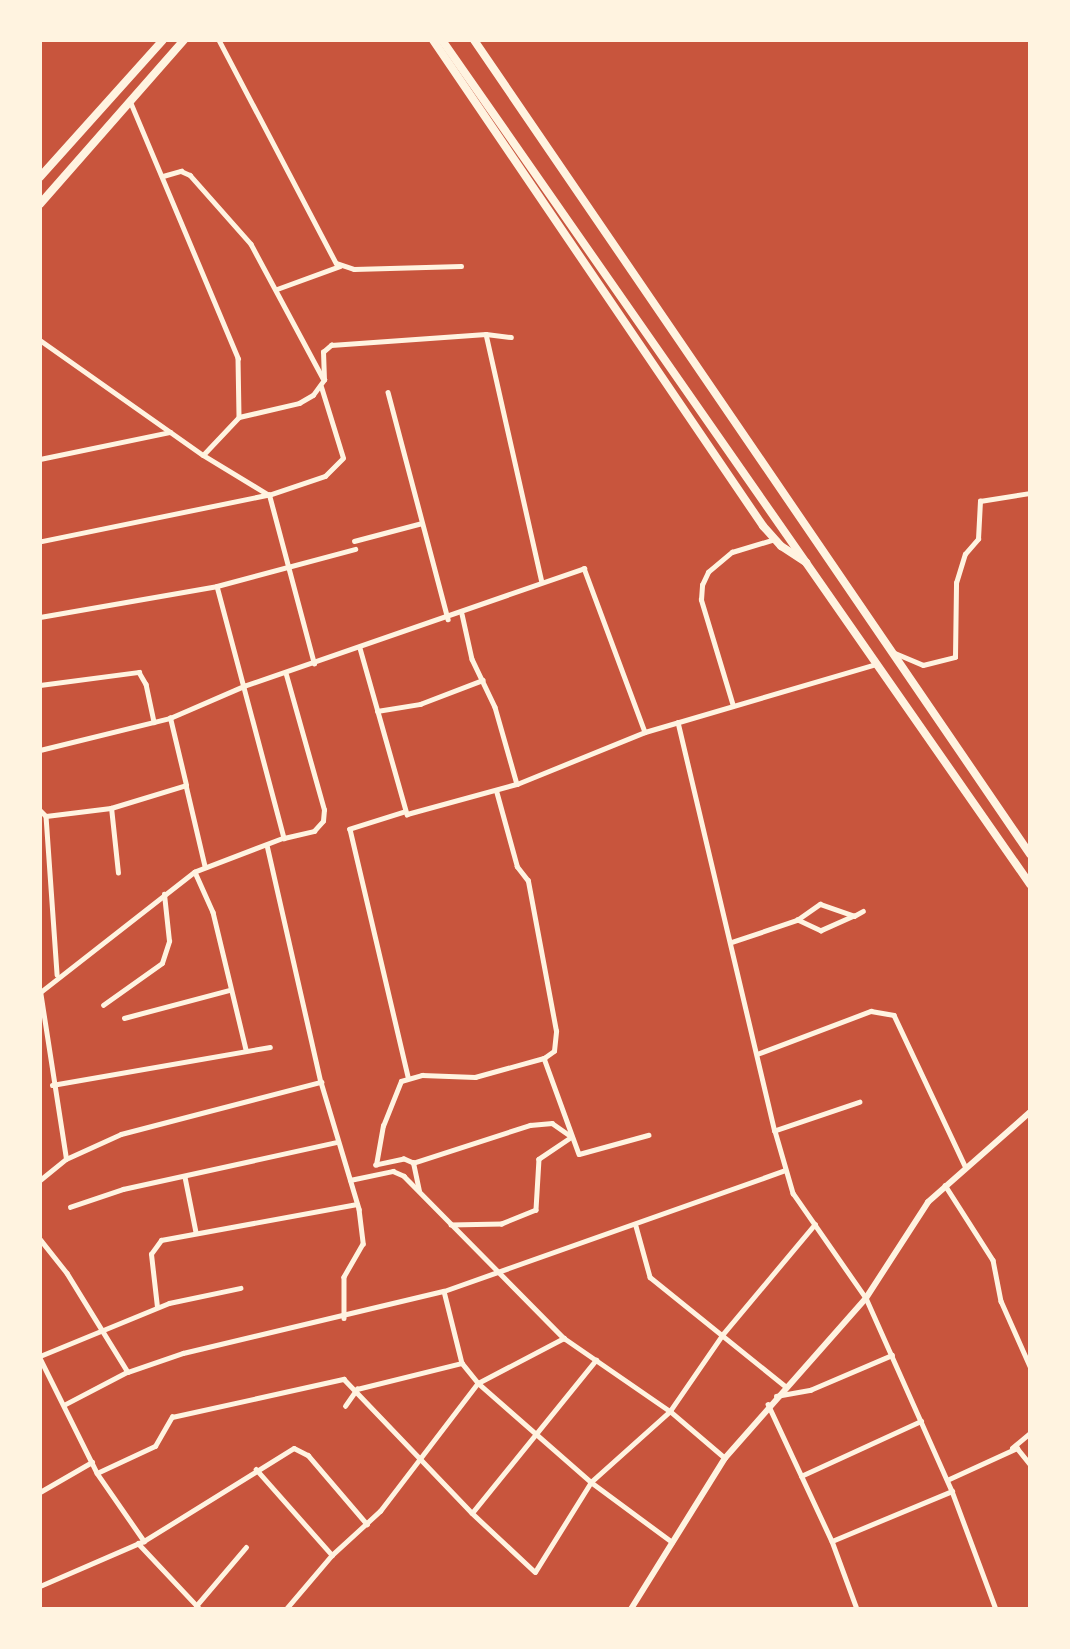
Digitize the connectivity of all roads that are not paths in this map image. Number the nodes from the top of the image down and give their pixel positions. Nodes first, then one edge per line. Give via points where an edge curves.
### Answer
1 (163, 40) edge
2 (184, 40) edge
3 (219, 40) edge
4 (433, 40) edge
5 (442, 40) edge
6 (474, 40) edge
7 (131, 103) junction
8 (163, 176) junction
9 (40, 177) edge
10 (40, 204) edge
11 (341, 266) junction
12 (461, 266) dead end
13 (277, 289) junction
14 (485, 334) junction
15 (511, 337) dead end
16 (40, 340) edge
17 (324, 380) junction
18 (321, 387) junction
19 (388, 392) dead end
20 (239, 416) junction
21 (170, 432) junction
22 (203, 455) junction
23 (40, 458) edge
24 (1030, 493) edge
25 (269, 495) junction
26 (422, 523) junction
27 (775, 539) junction
28 (354, 541) dead end
29 (40, 542) edge
30 (355, 549) dead end
31 (808, 564) junction
32 (286, 568) junction
33 (542, 582) junction
34 (217, 586) junction
35 (462, 614) junction
36 (40, 617) edge
37 (447, 619) junction
38 (360, 648) junction
39 (894, 653) junction
40 (314, 664) junction
41 (878, 664) junction
42 (286, 674) junction
43 (484, 680) junction
44 (40, 685) edge
45 (244, 685) junction
46 (733, 706) junction
47 (377, 711) junction
48 (170, 718) junction
49 (153, 722) junction
50 (678, 722) junction
51 (645, 732) junction
52 (40, 750) edge
53 (517, 784) junction
54 (186, 785) junction
55 (496, 791) junction
56 (111, 808) junction
57 (40, 810) edge
58 (404, 812) junction
59 (46, 816) junction
60 (284, 838) junction
61 (267, 845) junction
62 (1030, 854) edge
63 (205, 866) junction
64 (195, 872) junction
65 (118, 873) dead end
66 (1030, 884) edge
67 (164, 893) junction
68 (863, 911) dead end
69 (854, 916) junction
70 (797, 920) junction
71 (732, 942) junction
72 (57, 976) junction
73 (229, 990) junction
74 (40, 992) edge
75 (103, 1005) dead end
76 (124, 1018) dead end
77 (270, 1047) dead end
78 (246, 1049) junction
79 (757, 1054) junction
80 (544, 1058) junction
81 (408, 1076) junction
82 (321, 1082) junction
83 (52, 1085) junction
84 (860, 1102) dead end
85 (1030, 1112) edge
86 (775, 1131) junction
87 (648, 1135) dead end
88 (572, 1137) junction
89 (337, 1142) junction
90 (66, 1158) junction
91 (413, 1163) junction
92 (965, 1166) junction
93 (785, 1170) junction
94 (185, 1177) junction
95 (40, 1180) edge
96 (349, 1181) junction
97 (945, 1185) junction
98 (419, 1191) junction
99 (357, 1204) junction
100 (70, 1207) dead end
101 (815, 1224) junction
102 (452, 1225) junction
103 (636, 1226) junction
104 (196, 1232) junction
105 (40, 1239) edge
106 (496, 1272) junction
107 (240, 1288) dead end
108 (444, 1291) junction
109 (866, 1298) junction
110 (157, 1307) junction
111 (344, 1318) junction
112 (101, 1328) junction
113 (723, 1334) junction
114 (564, 1338) junction
115 (892, 1355) junction
116 (40, 1357) edge
117 (596, 1360) junction
118 (462, 1363) junction
119 (1030, 1366) edge
120 (128, 1372) junction
121 (478, 1383) junction
122 (785, 1386) junction
123 (356, 1389) junction
124 (776, 1396) junction
125 (65, 1405) junction
126 (768, 1405) junction
127 (345, 1406) dead end
128 (670, 1411) junction
129 (921, 1421) junction
130 (1030, 1433) edge
131 (537, 1438) junction
132 (1011, 1450) junction
133 (416, 1458) junction
134 (725, 1458) junction
135 (92, 1462) junction
136 (1030, 1464) edge
137 (256, 1469) junction
138 (97, 1473) junction
139 (802, 1476) junction
140 (947, 1480) junction
141 (591, 1482) junction
142 (952, 1491) junction
143 (40, 1492) edge
144 (472, 1513) junction
145 (367, 1524) junction
146 (832, 1541) junction
147 (141, 1542) junction
148 (672, 1542) junction
149 (246, 1547) dead end
150 (332, 1555) junction
151 (40, 1586) edge
152 (198, 1607) edge
153 (286, 1609) edge
154 (631, 1609) edge
155 (857, 1609) edge
156 (996, 1609) edge

1 - 9 highway
2 - 7 highway
3 - 11 street via 325,246
4 - 27 highway
5 - 31 highway
6 - 39 highway
7 - 8 street
7 - 10 highway
8 - 13 street via 181,171 198,183 251,244
8 - 20 street via 238,358
11 - 12 street
11 - 13 street
13 - 17 street
14 - 15 street
14 - 17 street via 331,345 323,352
14 - 33 street
16 - 21 street
17 - 18 street
18 - 20 street via 299,403
18 - 25 street via 343,458 326,476
19 - 26 street
20 - 22 street
21 - 22 street
21 - 23 street
22 - 25 street
24 - 39 street via 980,500 978,539 965,554 956,583 955,657 923,665
25 - 29 street
25 - 32 street
26 - 28 street
26 - 37 street
27 - 31 highway
27 - 46 street via 732,552 708,572 702,585 701,600
30 - 32 street
31 - 41 highway
32 - 34 street
32 - 40 street
33 - 35 street
33 - 51 street via 584,568
34 - 36 street
34 - 45 street
35 - 37 street
35 - 43 street via 472,659
37 - 38 street
38 - 40 street
38 - 47 street
39 - 62 highway
40 - 42 street
41 - 46 street
41 - 66 highway
42 - 45 street
42 - 60 street via 324,810 323,821 314,831
43 - 47 street via 420,704
43 - 53 street
44 - 49 street via 139,672 146,684
45 - 48 street
45 - 60 street
46 - 50 street
47 - 58 street
48 - 49 street
48 - 54 street
49 - 52 street
50 - 51 street
50 - 71 street
51 - 53 street
53 - 55 street
54 - 56 street
54 - 63 street
55 - 58 street via 417,814
55 - 80 street via 533,908 555,1031 554,1051
56 - 59 street
56 - 65 street
57 - 59 street
58 - 81 street via 351,829
59 - 72 street
60 - 61 street
61 - 63 street
61 - 82 street
63 - 64 street
64 - 67 street
64 - 73 street via 213,912
67 - 72 street
67 - 75 street via 169,940 162,963
68 - 69 street
69 - 70 street via 821,931
69 - 70 street via 820,904
70 - 71 street
71 - 79 street
72 - 74 street
73 - 76 street
73 - 78 street
74 - 83 street
77 - 78 street
78 - 83 street
79 - 86 street
79 - 92 street via 871,1011 894,1015
80 - 81 street via 475,1077
80 - 88 street
81 - 91 street via 401,1081 383,1126 376,1165 404,1159
82 - 89 street
82 - 90 street via 121,1134
83 - 90 street
84 - 86 street
85 - 92 street
86 - 93 street
87 - 88 street via 579,1154
88 - 91 street via 552,1123 530,1125
88 - 102 street via 539,1159 534,1175 536,1210 502,1224
89 - 94 street
89 - 96 street
90 - 95 street
91 - 98 street
92 - 97 street
93 - 101 street via 793,1193
93 - 103 street
94 - 100 street via 123,1189
94 - 104 street
96 - 98 street via 393,1171
96 - 99 street
97 - 109 street via 906,1233
97 - 119 street via 993,1260 1001,1301
98 - 102 street
99 - 104 street
99 - 111 street via 363,1244 344,1277
101 - 109 street
101 - 113 street
102 - 106 street
103 - 106 street
103 - 113 street via 650,1277
104 - 110 street via 161,1240 153,1247
105 - 112 street
106 - 108 street
106 - 114 street
107 - 110 street
108 - 111 street
108 - 118 street
109 - 115 street
109 - 122 street
110 - 112 street
111 - 120 street via 183,1353
112 - 116 street
112 - 120 street
113 - 122 street
113 - 128 street
114 - 117 street
114 - 121 street
115 - 124 street via 810,1390
115 - 129 street
116 - 125 street
117 - 128 street
117 - 131 street
118 - 121 street
118 - 123 street
120 - 125 street
121 - 131 street
121 - 133 street
122 - 124 street
123 - 127 street
123 - 133 street
123 - 138 street via 339,1379 178,1414 167,1420 163,1438 155,1446
124 - 126 street
125 - 135 street
126 - 134 street
126 - 139 street
128 - 134 street
128 - 141 street
129 - 139 street
129 - 140 street
130 - 132 street
131 - 141 street
131 - 144 street
132 - 136 street via 1023,1451
132 - 140 street
133 - 144 street
133 - 145 street
134 - 148 street
135 - 138 street
135 - 143 street
137 - 145 street via 287,1450 302,1450
137 - 147 street
137 - 150 street
138 - 147 street
139 - 146 street
140 - 142 street
141 - 144 street via 536,1572
141 - 148 street
142 - 146 street
142 - 156 street
145 - 150 street
146 - 155 street
147 - 151 street
147 - 152 street
148 - 154 street
149 - 152 street
150 - 153 street

